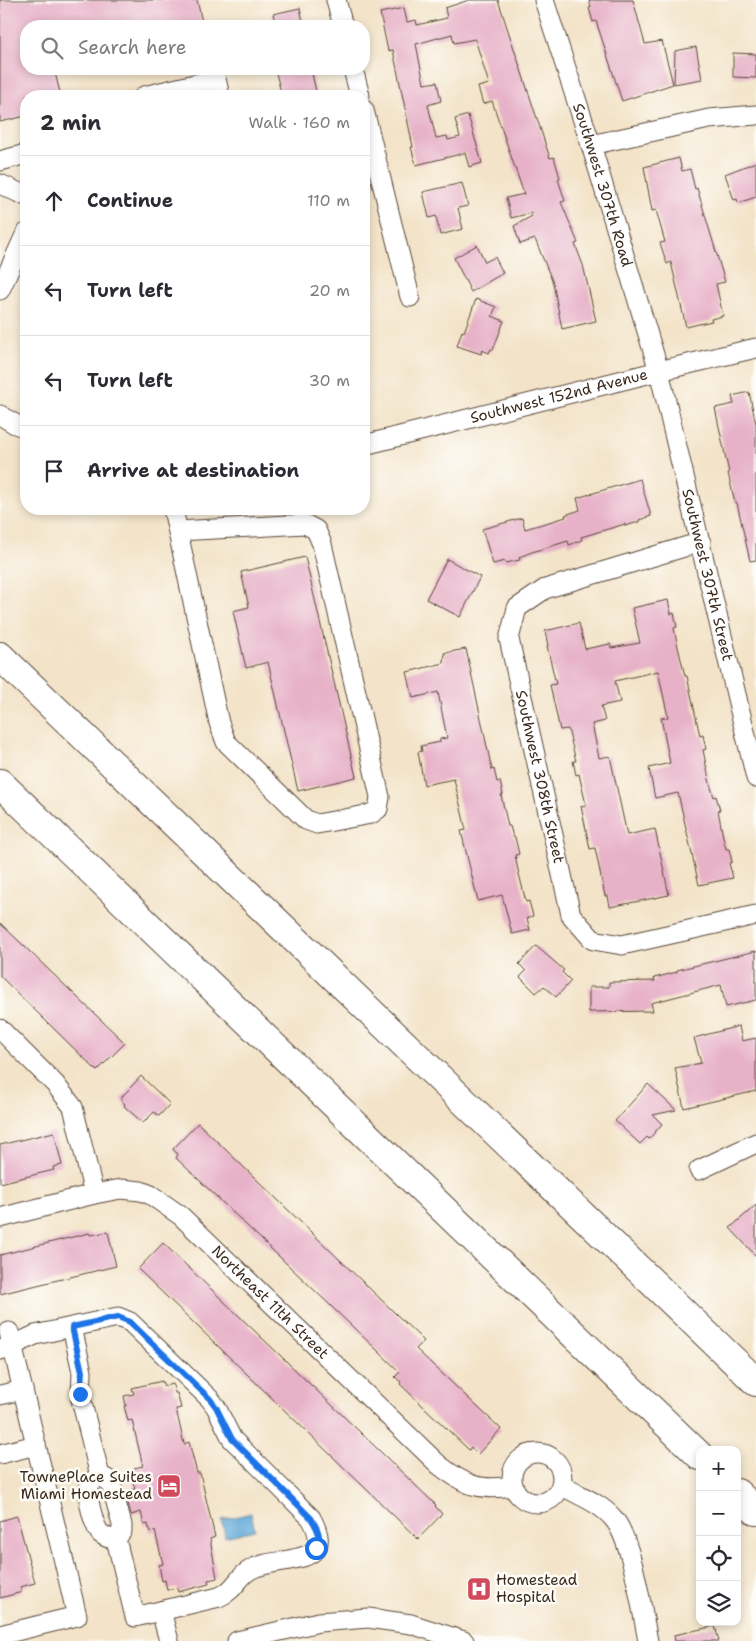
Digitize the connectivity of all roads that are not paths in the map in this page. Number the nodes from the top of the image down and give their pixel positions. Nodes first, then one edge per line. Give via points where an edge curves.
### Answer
1 (336, 0) edge
2 (544, 0) edge
3 (341, 20) edge
4 (355, 75) edge
5 (169, 90) edge
6 (219, 90) edge
7 (358, 90) edge
8 (756, 115) edge
9 (370, 134) edge
10 (591, 145) junction
11 (20, 156) edge
12 (0, 161) edge
13 (0, 184) edge
14 (20, 193) edge
15 (20, 246) edge
16 (0, 290) edge
17 (410, 297) dead end
18 (756, 348) edge
19 (659, 371) junction
20 (0, 415) edge
21 (20, 426) edge
22 (370, 443) edge
23 (174, 515) edge
24 (178, 531) junction
25 (701, 542) junction
26 (0, 656) edge
27 (756, 778) edge
28 (0, 783) edge
29 (756, 915) edge
30 (0, 1029) edge
31 (756, 1143) edge
32 (700, 1170) dead end
33 (94, 1194) junction
34 (0, 1218) edge
35 (72, 1327) junction
36 (5, 1340) edge
37 (756, 1382) edge
38 (23, 1390) junction
39 (0, 1395) edge
40 (36, 1445) junction
41 (696, 1452) edge
42 (0, 1454) edge
43 (100, 1476) junction
44 (561, 1485) junction
45 (513, 1486) junction
46 (741, 1496) edge
47 (756, 1511) edge
48 (116, 1539) junction
49 (161, 1611) junction
50 (298, 1634) edge
51 (0, 1635) edge
52 (275, 1636) edge
53 (169, 1641) edge
54 (237, 1641) edge
55 (464, 1641) edge
56 (648, 1641) edge

1 - 3 street
2 - 10 street, Southwest 307th Road
4 - 7 street
5 - 6 street via 216,79
8 - 10 street via 709,119
9 - 17 street
10 - 19 street, Southwest 307th Road
11 - 12 street
13 - 14 street
15 - 16 street
18 - 19 street, Southwest 152nd Avenue
19 - 22 street, Southwest 152nd Avenue
19 - 25 street, Southwest 307th Street
20 - 21 street
23 - 24 street
24 - 24 street via 226,742 306,820 317,824 371,814 378,809 380,797 322,544 316,530 304,524
25 - 27 street, Southwest 307th Street
25 - 29 street, Southwest 308th Street via 545,589 517,608 509,639 571,915 593,940 622,945
26 - 37 highway
28 - 41 highway
30 - 33 street via 55,1084 73,1107
31 - 32 street
33 - 34 street, Northeast 11th Street
33 - 45 street, Northeast 11th Street via 121,1189 151,1194 161,1200 439,1465 466,1484 497,1489
35 - 36 street
35 - 43 street via 82,1372 81,1399
35 - 49 street via 118,1317 130,1322 210,1399 232,1439 311,1518 318,1530 320,1540 308,1555 252,1568 243,1574 229,1593
36 - 38 street
38 - 39 street
38 - 40 street
40 - 42 street
40 - 51 street via 77,1616
43 - 48 street via 107,1479 114,1490 123,1528
43 - 48 street via 89,1486 88,1495 95,1524 99,1532
44 - 45 street via 555,1496 540,1503 524,1500
44 - 45 street via 562,1473 554,1459 531,1453 517,1462 513,1470
44 - 56 street via 602,1508 621,1528 631,1559
46 - 47 highway
48 - 49 street via 135,1617
49 - 53 street
50 - 52 street
50 - 55 street via 319,1622 368,1618 411,1624
52 - 54 street

